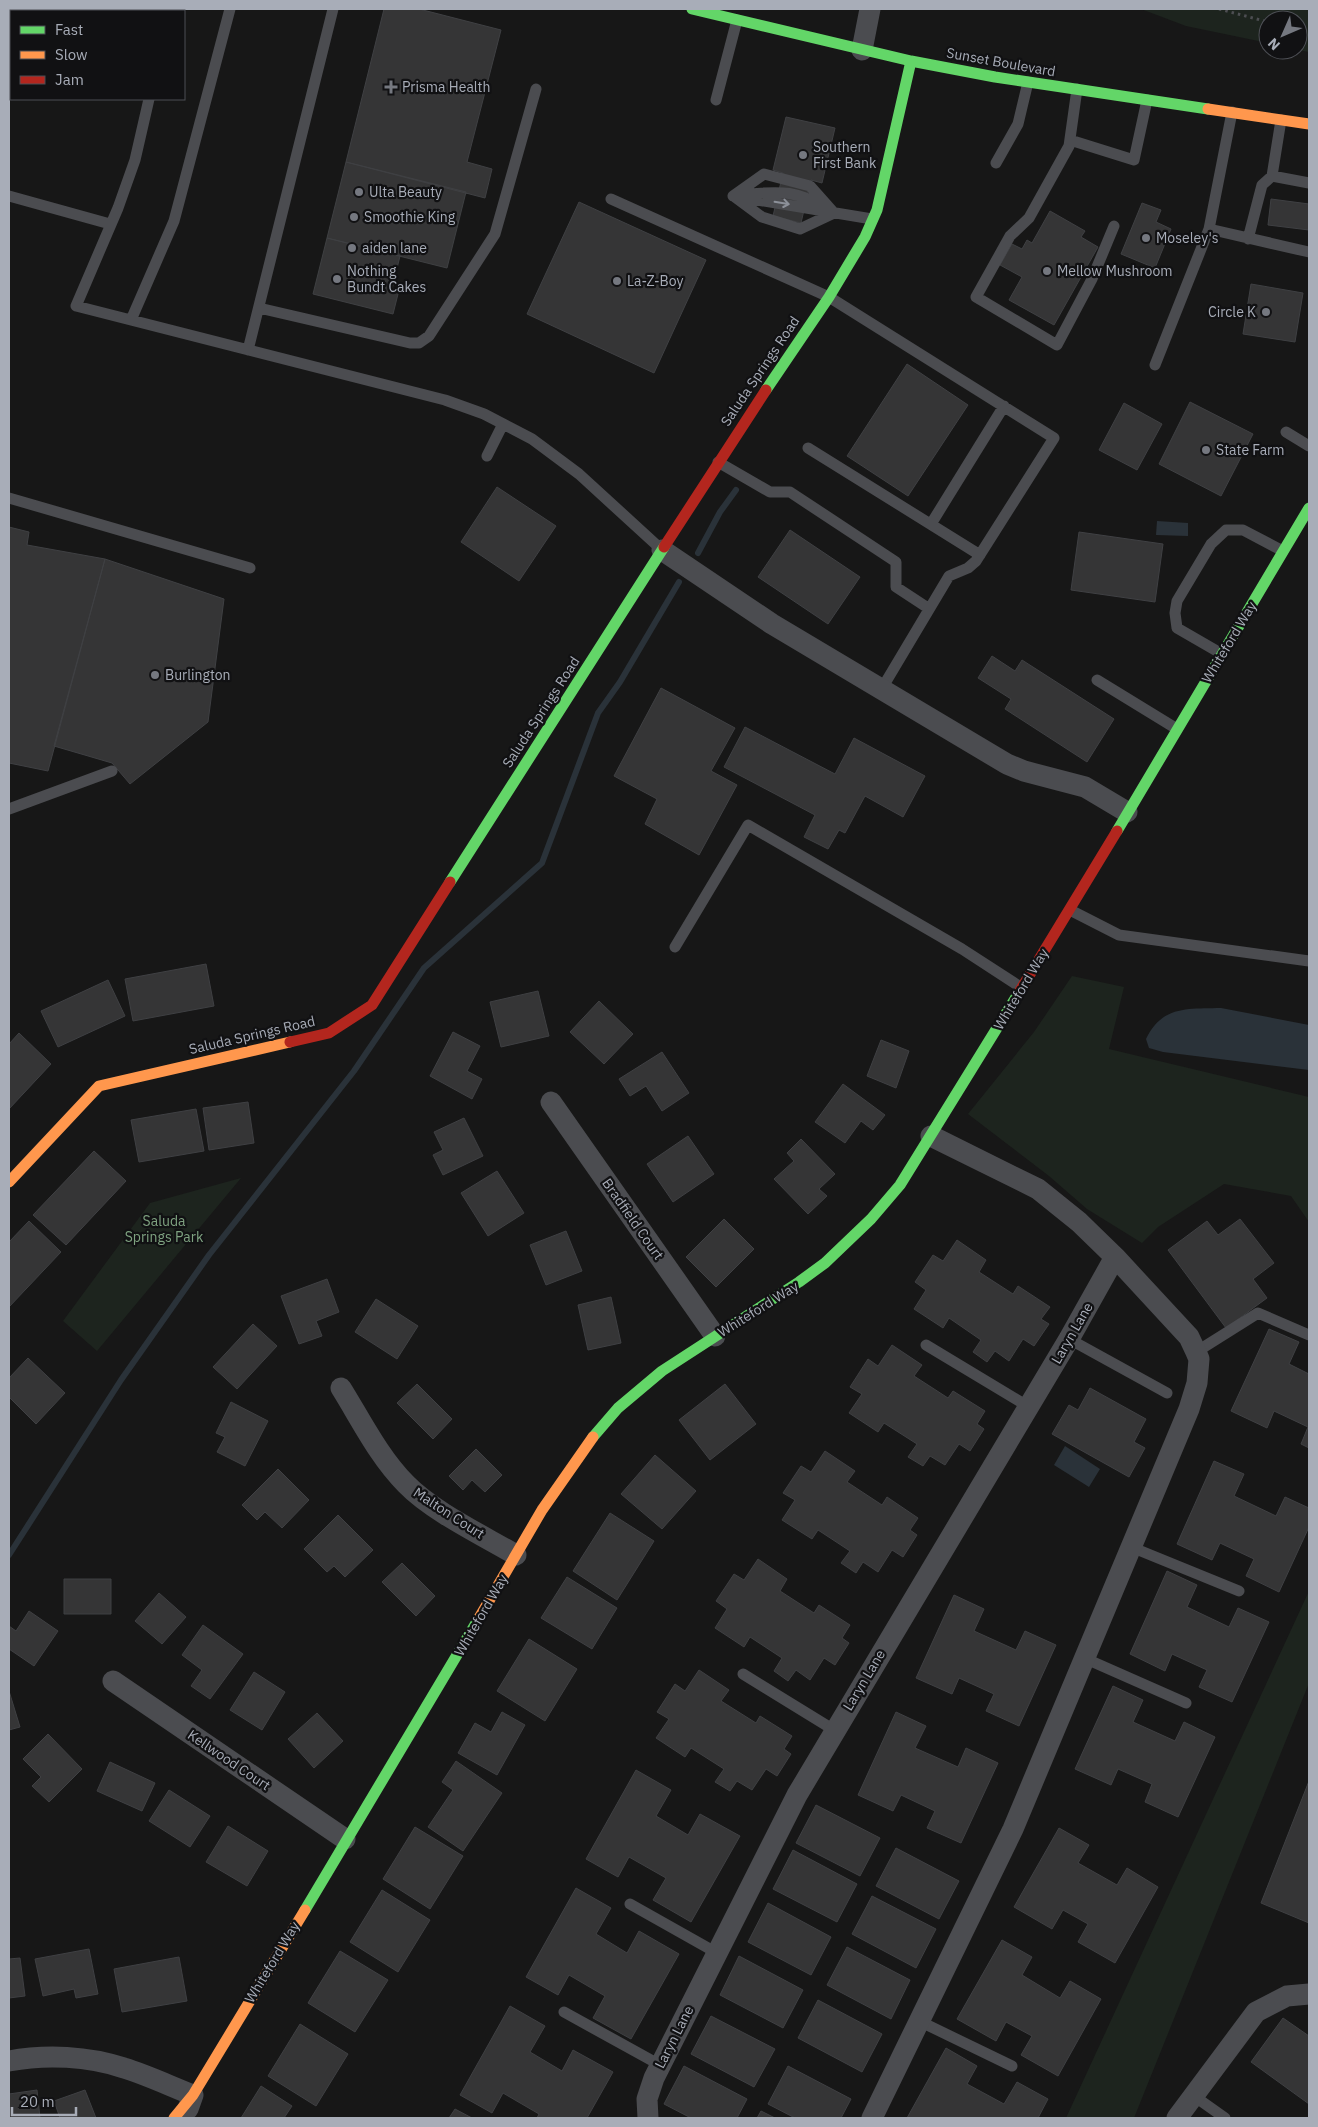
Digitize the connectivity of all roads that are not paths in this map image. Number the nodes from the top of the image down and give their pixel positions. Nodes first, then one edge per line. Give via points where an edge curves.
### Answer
1 (230, 9) edge
2 (333, 9) edge
3 (692, 9) edge
4 (870, 9) edge
5 (737, 20) junction
6 (862, 50) junction
7 (911, 61) junction
8 (1028, 82) junction
9 (1077, 89) junction
10 (536, 90) dead end
11 (150, 100) edge
12 (716, 100) dead end
13 (1147, 100) junction
14 (1232, 112) junction
15 (1282, 120) junction
16 (1309, 124) edge
17 (1070, 140) junction
18 (996, 163) dead end
19 (1272, 176) junction
20 (1309, 183) edge
21 (9, 196) edge
22 (734, 196) junction
23 (611, 199) dead end
24 (834, 212) junction
25 (874, 219) junction
26 (110, 224) junction
27 (1114, 226) dead end
28 (1209, 229) junction
29 (1248, 239) junction
30 (1309, 252) edge
31 (828, 297) junction
32 (259, 308) junction
33 (131, 320) junction
34 (248, 350) junction
35 (1155, 365) dead end
36 (1004, 406) junction
37 (503, 424) junction
38 (1286, 432) dead end
39 (1309, 446) edge
40 (808, 448) dead end
41 (488, 456) dead end
42 (718, 462) junction
43 (9, 498) edge
44 (1309, 508) edge
45 (1306, 523) edge
46 (931, 524) junction
47 (662, 550) junction
48 (1283, 551) junction
49 (980, 555) junction
50 (250, 568) dead end
51 (928, 608) junction
52 (1222, 654) junction
53 (1098, 680) dead end
54 (881, 690) junction
55 (1177, 729) junction
56 (112, 772) dead end
57 (9, 810) edge
58 (1127, 812) junction
59 (1070, 910) junction
60 (675, 947) dead end
61 (1309, 961) edge
62 (1022, 988) junction
63 (551, 1102) dead end
64 (931, 1136) junction
65 (9, 1182) edge
66 (1115, 1257) junction
67 (1309, 1335) edge
68 (715, 1336) junction
69 (1069, 1339) junction
70 (926, 1345) dead end
71 (1196, 1352) junction
72 (341, 1388) dead end
73 (1167, 1393) dead end
74 (1029, 1406) junction
75 (1131, 1547) junction
76 (516, 1555) junction
77 (1239, 1591) dead end
78 (1084, 1658) junction
79 (743, 1674) dead end
80 (113, 1681) dead end
81 (1186, 1703) dead end
82 (834, 1730) junction
83 (345, 1839) junction
84 (630, 1904) dead end
85 (717, 1954) junction
86 (1309, 1994) edge
87 (564, 2012) dead end
88 (919, 2021) junction
89 (9, 2061) edge
90 (660, 2065) junction
91 (1012, 2066) dead end
92 (193, 2095) junction
93 (1194, 2096) junction
94 (174, 2118) edge
95 (186, 2118) edge
96 (648, 2118) edge
97 (872, 2118) edge
98 (1177, 2118) edge
99 (1225, 2118) edge

1 - 33 lane via 174,221
2 - 32 lane
3 - 5 street, Sunset Boulevard
4 - 6 street
5 - 6 street, Sunset Boulevard
5 - 12 lane
6 - 7 street, Sunset Boulevard
7 - 8 street, Sunset Boulevard
7 - 25 street, Saluda Springs Road
8 - 9 street, Sunset Boulevard
8 - 18 lane via 1018,124
9 - 13 street, Sunset Boulevard
9 - 17 lane
10 - 32 lane via 495,234 429,336 419,343 410,343
11 - 26 lane via 135,160
13 - 14 street, Sunset Boulevard
13 - 17 lane via 1134,160
14 - 15 street, Sunset Boulevard
14 - 28 lane
15 - 16 street, Sunset Boulevard
15 - 19 lane
17 - 27 lane via 1029,218 1010,236 976,297 1058,345 1092,279
19 - 20 lane
19 - 29 lane via 1262,185
21 - 26 lane
22 -> 24 lane
22 - 24 lane via 762,217 800,229
22 - 24 lane via 764,174 810,186
23 - 31 lane
24 - 25 lane
25 - 31 street, Saluda Springs Road
26 - 33 lane via 76,306
28 - 29 lane
28 - 35 lane
29 - 30 lane
31 - 36 lane
31 - 42 street, Saluda Springs Road
32 - 34 lane
33 - 34 lane
34 - 37 lane via 445,400
36 - 46 lane
36 - 49 lane via 1054,438
37 - 41 lane
37 - 47 lane via 559,458
38 - 39 lane
40 - 46 lane
42 - 47 street, Saluda Springs Road
42 - 51 lane via 770,492 790,492 896,562 896,587
43 - 50 lane
44 - 45 street, Whiteford Way
45 - 48 street, Whiteford Way
46 - 49 lane
47 - 54 street via 772,624
47 - 65 street, Saluda Springs Road via 372,1005 329,1033 100,1086
48 - 52 street, Whiteford Way
48 - 52 lane via 1243,530 1226,530 1211,544 1177,601 1177,628
49 - 51 lane via 968,568 949,576
51 - 54 lane
52 - 55 street, Whiteford Way
53 - 55 lane
54 - 58 street via 1007,764 1085,787
55 - 58 street, Whiteford Way
56 - 57 lane
58 - 59 street, Whiteford Way
59 - 61 lane via 1119,935
59 - 62 street, Whiteford Way
60 - 62 lane via 748,825 962,949
62 - 64 street, Whiteford Way
63 - 68 street, Bradfield Court
64 - 66 street via 1038,1189
64 - 68 street, Whiteford Way via 900,1184 844,1246 799,1282
66 - 69 street, Laryn Lane
66 - 71 street via 1188,1337
67 - 71 lane via 1258,1312
68 - 76 street, Whiteford Way via 662,1371 618,1408 566,1473
69 - 73 lane
69 - 74 street, Laryn Lane
70 - 74 lane
71 - 75 street via 1199,1359 1189,1409
72 - 76 street, Malton Court via 392,1469 407,1485 426,1501
74 - 82 street, Laryn Lane
75 - 77 lane
75 - 78 street
76 - 83 street, Whiteford Way
78 - 81 lane
78 - 88 street via 1012,1829
79 - 82 lane
80 - 83 street, Kellwood Court
82 - 85 street, Laryn Lane via 797,1795
83 - 92 street, Whiteford Way
84 - 85 lane
85 - 90 street, Laryn Lane
86 - 93 street via 1287,1996 1256,2012
87 - 90 lane
88 - 91 lane
88 - 97 street
89 - 92 street via 60,2057 106,2063
90 - 96 street, Laryn Lane via 647,2099
92 - 94 street, Whiteford Way
92 - 95 street, Whiteford Way
93 - 98 street
93 - 99 lane

